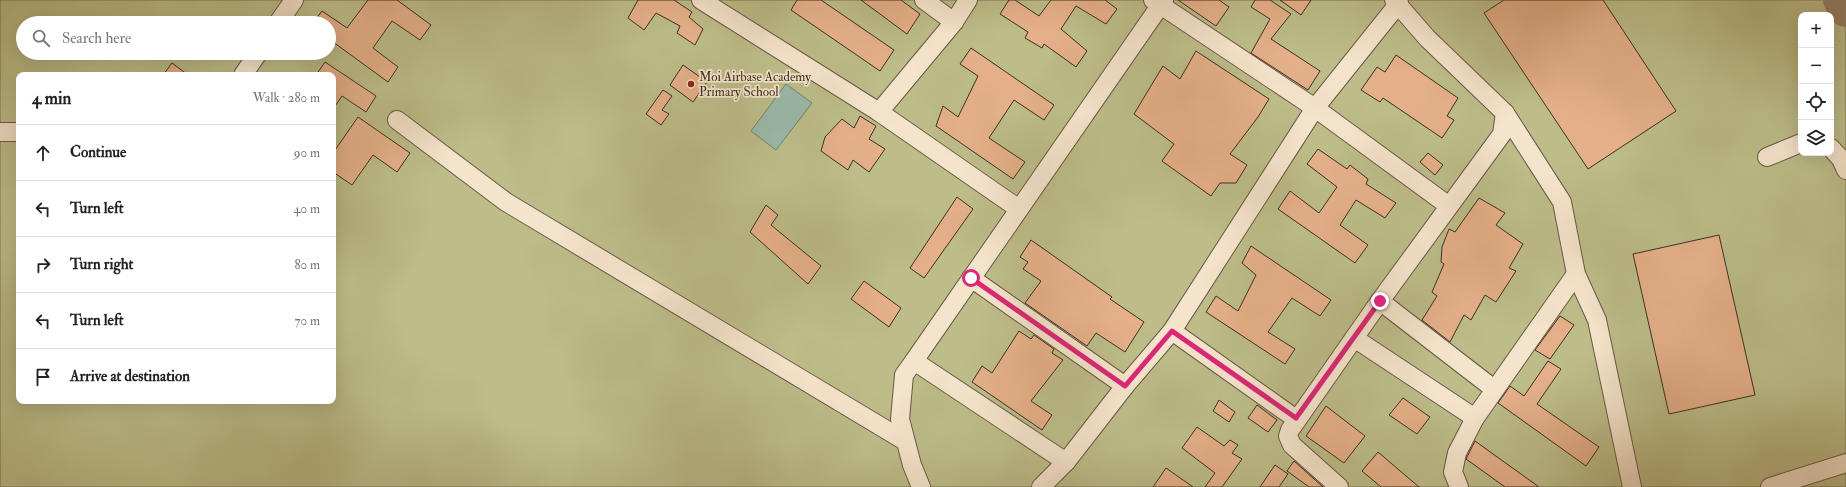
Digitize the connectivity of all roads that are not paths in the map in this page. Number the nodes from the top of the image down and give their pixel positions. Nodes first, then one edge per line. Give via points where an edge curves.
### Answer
1 (294, 0) edge
2 (701, 0) edge
3 (924, 0) edge
4 (968, 0) edge
5 (1159, 2) edge
6 (1397, 2) edge
7 (283, 16) edge
8 (954, 22) junction
9 (253, 60) edge
10 (245, 72) edge
11 (1315, 108) junction
12 (879, 112) junction
13 (1505, 113) junction
14 (397, 120) dead end
15 (0, 132) edge
16 (16, 132) edge
17 (1798, 144) edge
18 (1834, 151) edge
19 (1767, 157) dead end
20 (1846, 170) edge
21 (1449, 206) junction
22 (1019, 209) junction
23 (1576, 274) junction
24 (971, 278) junction
25 (1380, 301) junction
26 (1172, 331) junction
27 (1354, 338) junction
28 (914, 361) junction
29 (1125, 386) junction
30 (1494, 389) junction
31 (1296, 418) junction
32 (1475, 418) junction
33 (905, 441) junction
34 (1066, 462) junction
35 (1846, 463) edge
36 (921, 487) edge
37 (1041, 487) edge
38 (1339, 487) edge
39 (1459, 487) edge
40 (1632, 487) edge
41 (1770, 487) edge

1 - 7 street
2 - 12 street
3 - 8 street
4 - 8 street
5 - 11 street
5 - 22 street
6 - 11 street
6 - 13 street via 1427,38
8 - 12 street
9 - 10 street
11 - 21 street
11 - 26 street
12 - 22 street
13 - 21 street via 1502,134
13 - 23 street via 1562,202
14 - 33 street via 506,202
15 - 16 street
17 - 19 street
18 - 20 street
21 - 25 street
22 - 24 street
23 - 30 street
23 - 40 street via 1597,320
24 - 28 street
24 - 29 street
25 - 27 street
25 - 30 street
26 - 29 street
26 - 31 street
27 - 31 street
27 - 32 street
28 - 33 street via 904,375 900,419
28 - 34 street
29 - 34 street
30 - 32 street
31 - 38 street via 1288,436 1292,445
32 - 39 street via 1457,453 1453,472
33 - 36 street
34 - 37 street
35 - 41 street

